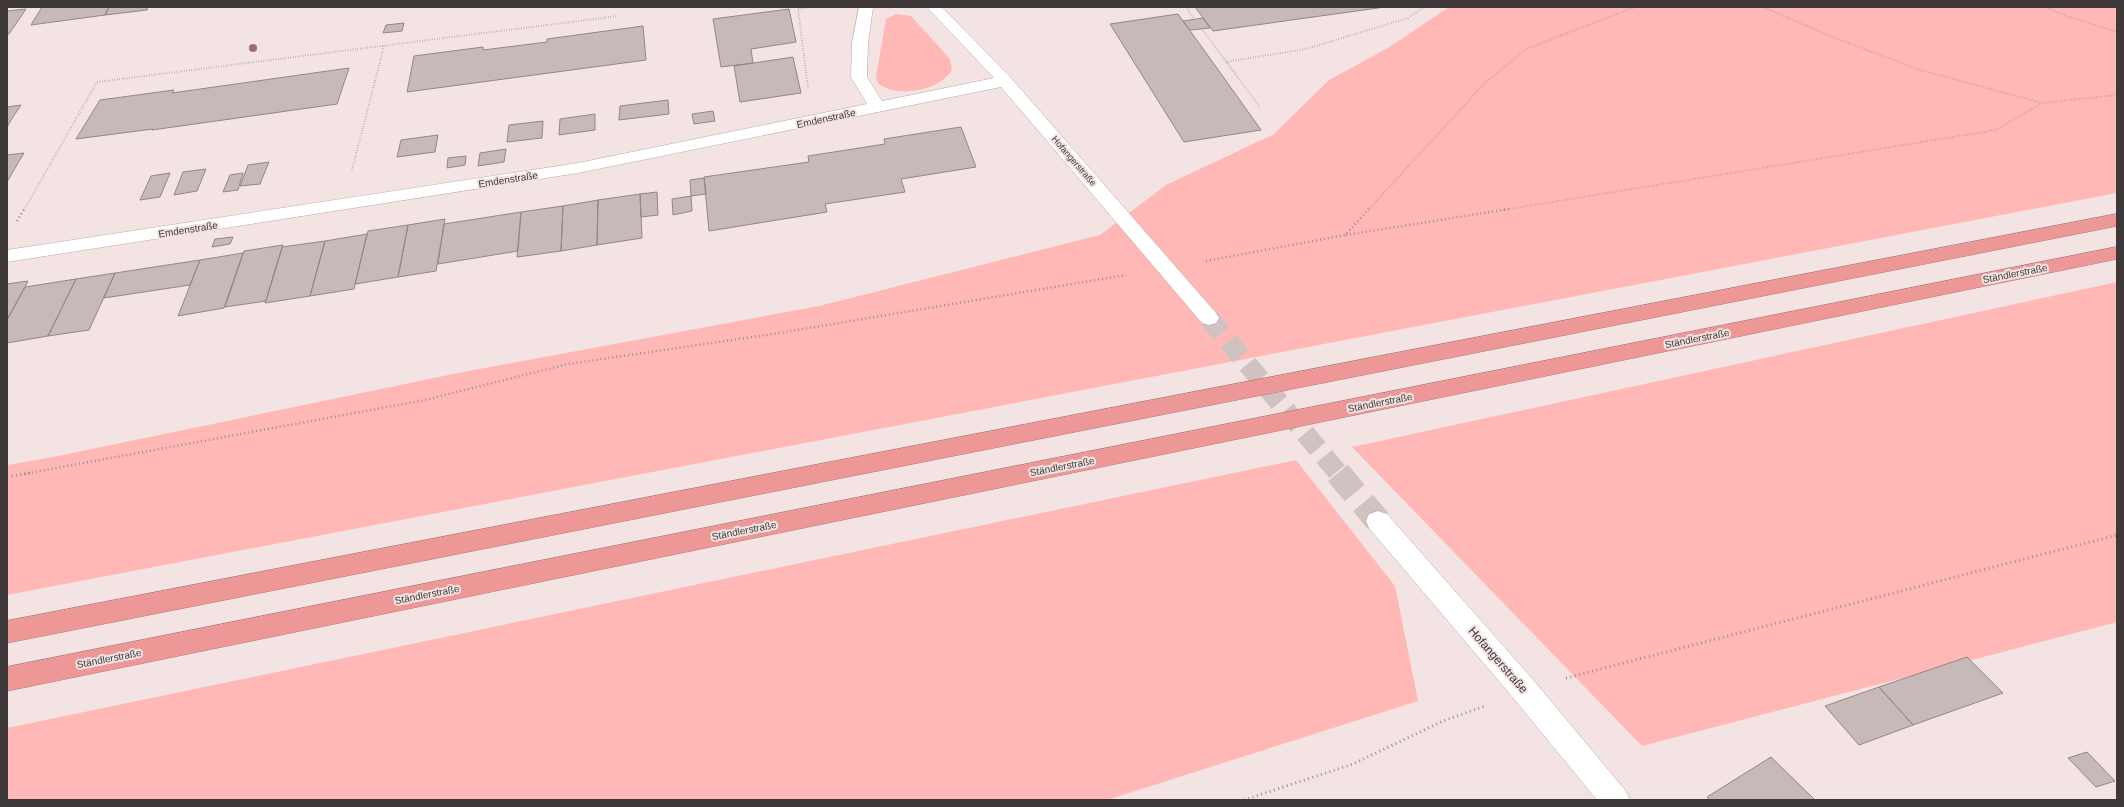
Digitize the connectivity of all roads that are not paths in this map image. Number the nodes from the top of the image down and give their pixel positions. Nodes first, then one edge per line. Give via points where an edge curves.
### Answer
1 (866, 7) edge
2 (934, 7) edge
3 (1005, 81) junction
4 (877, 107) junction
5 (2117, 220) edge
6 (2117, 253) edge
7 (7, 256) edge
8 (1209, 318) tunnel mouth
9 (1378, 521) tunnel mouth
10 (7, 632) edge
11 (7, 679) edge
12 (1615, 800) edge

1 - 4 street via 860,43 859,77
2 - 3 street, Hofangerstraße
3 - 4 street, Emdenstraße
3 - 8 street, Hofangerstraße
4 - 7 street, Emdenstraße via 578,168
5 - 10 highway
6 - 11 highway, Ständlerstraße
9 - 12 street, Hofangerstraße

